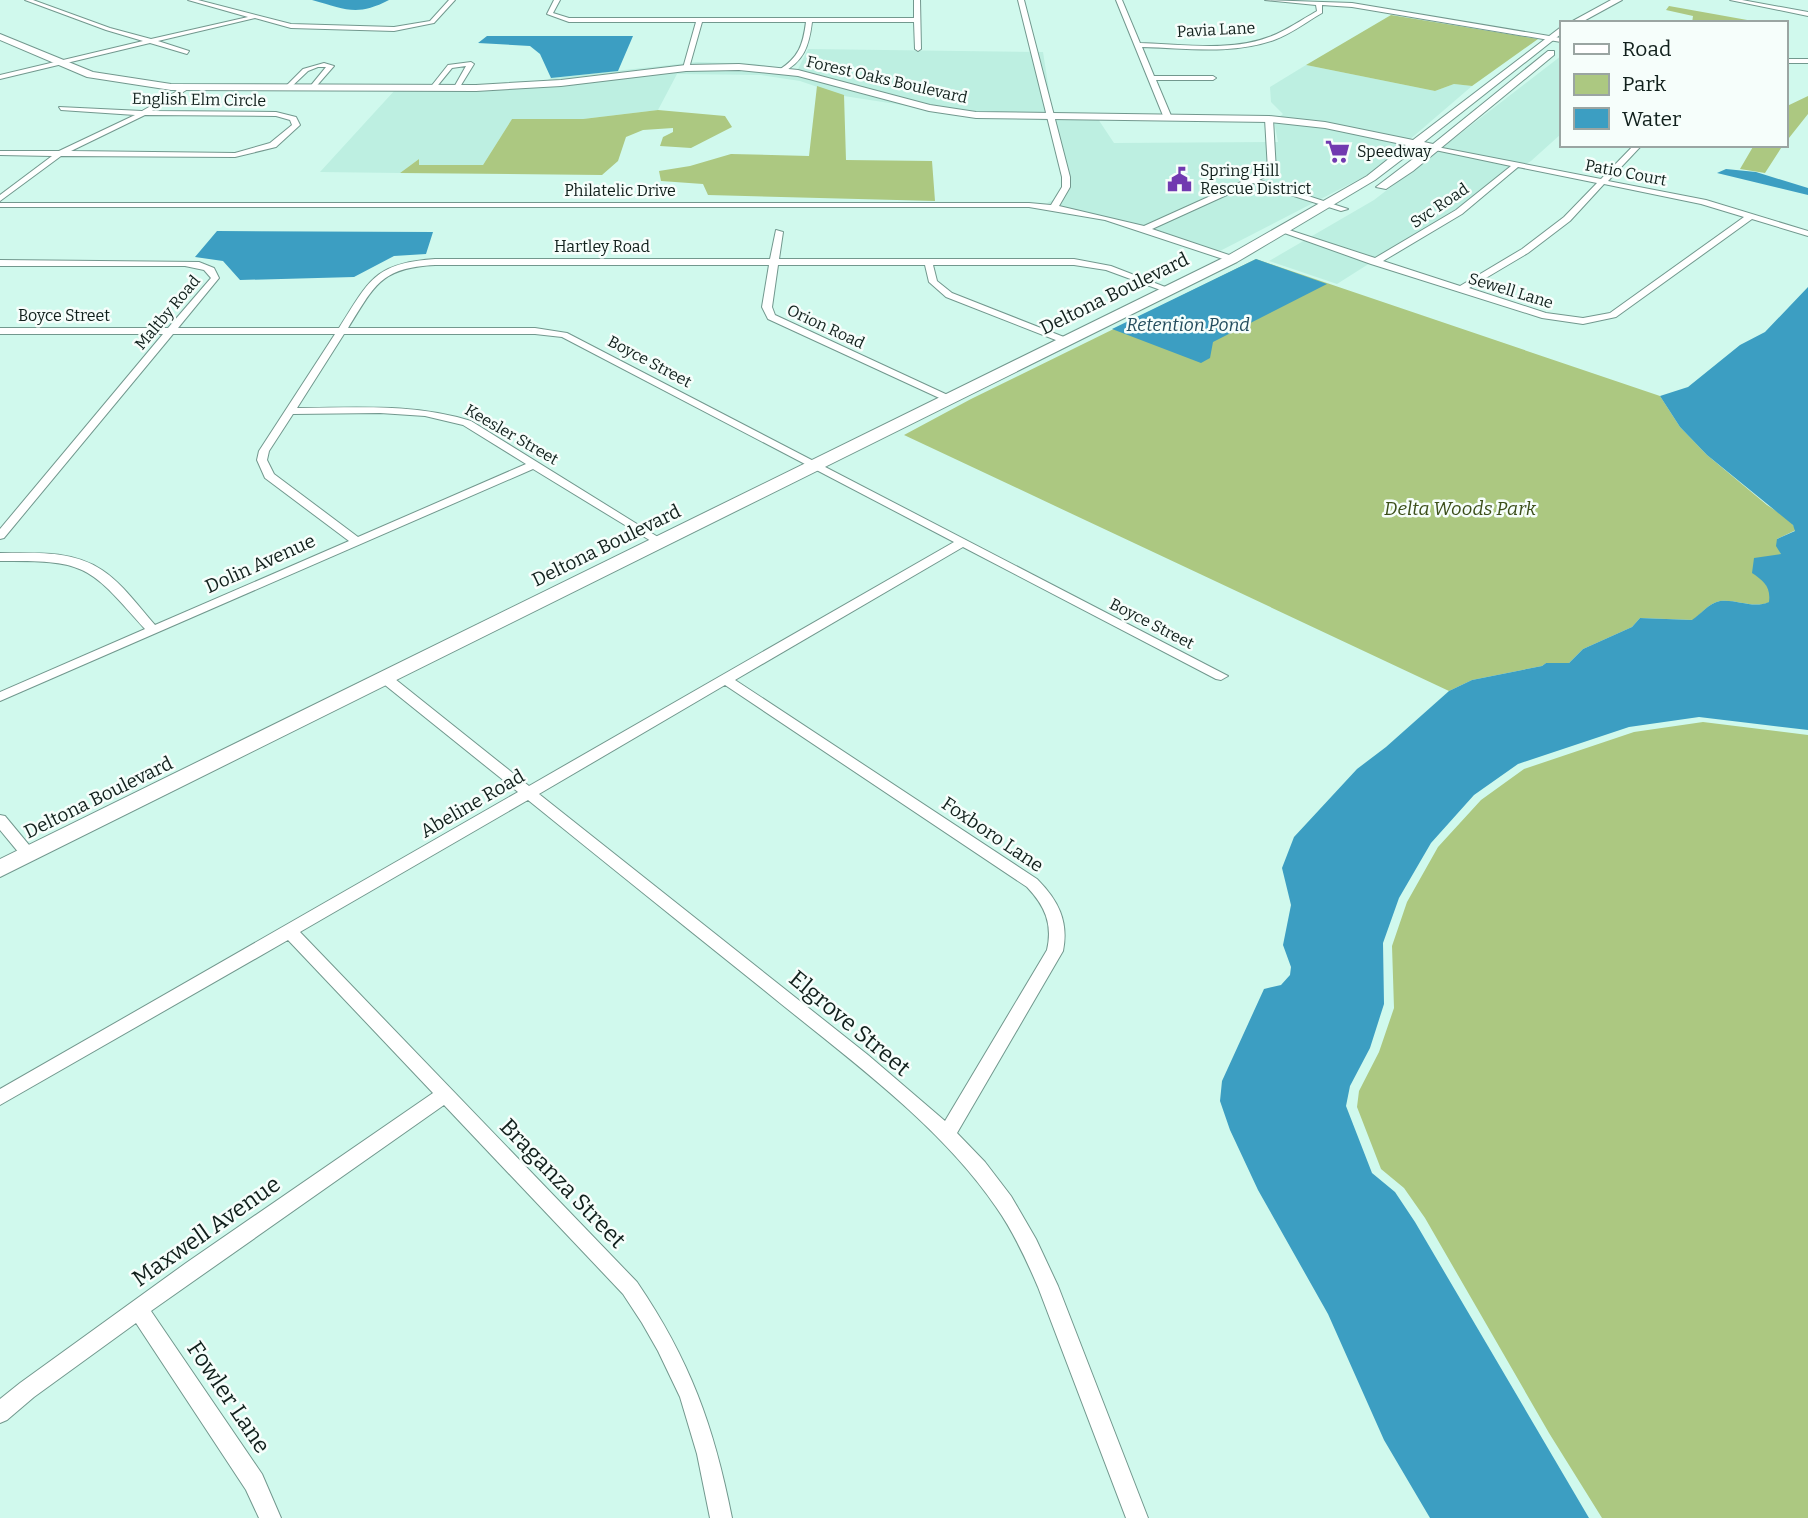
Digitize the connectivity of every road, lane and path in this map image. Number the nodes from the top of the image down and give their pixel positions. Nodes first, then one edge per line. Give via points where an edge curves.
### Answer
1 (28, 0) edge
2 (191, 0) edge
3 (453, 0) edge
4 (557, 0) edge
5 (917, 0) edge
6 (1021, 0) edge
7 (1119, 0) edge
8 (1268, 0) edge
9 (1618, 0) edge
10 (1733, 0) edge
11 (1761, 0) edge
12 (1385, 1) edge
13 (1634, 1) edge
14 (1318, 2) junction
15 (1754, 4) junction
16 (1375, 9) junction
17 (1808, 14) edge
18 (254, 17) junction
19 (700, 20) junction
20 (809, 20) junction
21 (917, 20) junction
22 (1577, 21) edge
23 (1595, 21) edge
24 (0, 37) edge
25 (1557, 40) edge
26 (150, 41) junction
27 (1138, 45) junction
28 (918, 49) dead end
29 (187, 52) dead end
30 (49, 58) junction
31 (1787, 61) edge
32 (1808, 61) edge
33 (60, 63) junction
34 (686, 68) junction
35 (0, 70) edge
36 (781, 71) junction
37 (0, 77) edge
38 (1152, 78) junction
39 (1213, 78) dead end
40 (186, 88) junction
41 (286, 89) junction
42 (311, 89) junction
43 (432, 89) junction
44 (456, 89) junction
45 (1480, 91) junction
46 (1501, 95) junction
47 (61, 108) dead end
48 (143, 113) junction
49 (1049, 118) junction
50 (1168, 118) junction
51 (1269, 119) junction
52 (1416, 144) junction
53 (1637, 147) edge
54 (1435, 148) junction
55 (0, 153) edge
56 (59, 154) junction
57 (1516, 165) junction
58 (1252, 180) junction
59 (1604, 182) junction
60 (1367, 197) dead end
61 (0, 199) edge
62 (1325, 204) junction
63 (0, 205) edge
64 (1349, 206) joint
65 (1054, 207) junction
66 (1751, 216) junction
67 (1145, 229) junction
68 (779, 232) dead end
69 (1286, 232) junction
70 (1808, 234) edge
71 (1232, 259) junction
72 (774, 262) junction
73 (929, 262) junction
74 (1374, 262) junction
75 (0, 263) edge
76 (1461, 289) junction
77 (1169, 290) junction
78 (172, 331) junction
79 (341, 331) junction
80 (1, 332) edge
81 (1066, 341) junction
82 (948, 399) junction
83 (289, 411) junction
84 (535, 464) junction
85 (815, 465) junction
86 (0, 536) edge
87 (357, 541) junction
88 (660, 542) junction
89 (963, 542) junction
90 (0, 557) edge
91 (153, 630) junction
92 (1221, 676) dead end
93 (385, 678) junction
94 (725, 680) junction
95 (0, 697) edge
96 (527, 793) junction
97 (0, 820) edge
98 (29, 855) junction
99 (0, 869) edge
100 (289, 931) junction
101 (445, 1094) junction
102 (0, 1098) edge
103 (947, 1134) junction
104 (138, 1309) junction
105 (0, 1413) edge
106 (270, 1518) edge
107 (721, 1518) edge
108 (1136, 1518) edge

1 - 26 street
2 - 18 street
3 - 18 street via 432,22 404,29 313,28
4 - 19 street via 550,14 569,20
5 - 21 street
6 - 49 street
7 - 27 street
8 - 14 street
9 - 22 main road
10 - 15 street
11 - 15 street
12 - 16 street
13 - 23 main road
14 - 16 street
14 - 27 street, Pavia Lane via 1320,12 1260,42
15 - 17 street
16 - 25 street
18 - 26 street
19 - 20 street
19 - 34 street
20 - 21 street
20 - 36 street via 805,51
21 - 28 street
24 - 30 main road, Forest Oaks Boulevard
25 - 45 main road, Deltona Boulevard
25 - 46 main road, Deltona Boulevard
26 - 29 street
26 - 33 street
27 - 38 street
30 - 33 main road, Forest Oaks Boulevard
30 - 35 street
31 - 32 street
33 - 37 street
33 - 40 main road, Forest Oaks Boulevard via 110,79
34 - 36 main road, Forest Oaks Boulevard
34 - 44 main road, Forest Oaks Boulevard via 561,83
36 - 49 main road, Forest Oaks Boulevard via 951,112
38 - 39 street
38 - 50 street
40 - 41 main road, Forest Oaks Boulevard
40 - 48 street
41 - 42 main road, Forest Oaks Boulevard
41 - 42 street via 309,66 331,66
42 - 43 main road, Forest Oaks Boulevard
43 - 44 main road, Forest Oaks Boulevard
43 - 44 street via 450,66 471,64
45 - 46 main road
45 - 52 main road, Deltona Boulevard
46 - 54 main road, Deltona Boulevard
47 - 48 street, English Elm Circle
48 - 56 street
48 - 56 street, English Elm Circle via 276,114 293,119 296,125 273,145 235,155
49 - 50 main road, Forest Oaks Boulevard
49 - 65 street via 1066,180
50 - 51 main road, Forest Oaks Boulevard
51 - 52 main road, Forest Oaks Boulevard
51 - 58 street via 1272,171
52 - 54 main road, Forest Oaks Boulevard
52 - 62 main road, Deltona Boulevard via 1371,178
53 - 59 street
54 - 57 street, Patio Court
54 - 60 main road, Deltona Boulevard
55 - 56 street
56 - 61 street
57 - 59 street, Patio Court
57 - 74 street, Svc Road via 1459,212
58 - 62 street
58 - 67 street
59 - 66 street, Patio Court
59 - 76 street via 1546,236
62 - 64 street
62 - 69 main road, Deltona Boulevard
63 - 65 street, Philatelic Drive
64 - 69 main road, Deltona Boulevard
65 - 67 street, Philatelic Drive
66 - 70 street, Patio Court
66 - 76 street, Sewell Lane via 1605,318 1556,318
67 - 71 street, Philatelic Drive
68 - 72 street, Orion Road
69 - 71 main road, Deltona Boulevard
69 - 74 street, Sewell Lane
71 - 77 main road, Deltona Boulevard
72 - 73 street, Hartley Road
72 - 79 street, Hartley Road via 413,264 376,278
72 - 82 street, Orion Road via 767,307 771,317
73 - 77 street, Hartley Road via 1086,263
73 - 81 street via 932,283 948,295
74 - 76 street, Sewell Lane
75 - 78 street, Maltby Road via 185,263 212,270 212,283
77 - 81 main road, Deltona Boulevard
78 - 79 street, Boyce Street
78 - 80 street, Boyce Street
78 - 86 street, Maltby Road
79 - 83 street, Hartley Road
79 - 85 street, Boyce Street via 564,335
81 - 82 main road, Deltona Boulevard
82 - 85 main road, Deltona Boulevard
83 - 84 street, Keesler Street via 436,414 467,423
83 - 87 street, Hartley Road via 264,451 264,469
84 - 87 street, Dolin Avenue
84 - 88 street, Keesler Street
85 - 88 main road, Deltona Boulevard
85 - 89 street, Boyce Street
87 - 91 street, Dolin Avenue
88 - 93 main road, Deltona Boulevard
89 - 92 street, Boyce Street
89 - 94 street, Abeline Road
90 - 91 street via 55,559 89,568
91 - 95 street, Dolin Avenue
93 - 96 street, Elgrove Street
93 - 98 main road, Deltona Boulevard
94 - 96 street, Abeline Road
94 - 103 street, Foxboro Lane via 1032,883 1053,906 1058,922 1055,951
96 - 100 street, Abeline Road
96 - 103 street, Elgrove Street via 862,1060
97 - 98 street
98 - 99 main road, Deltona Boulevard
100 - 101 street, Braganza Street
100 - 102 street, Abeline Road
101 - 104 street, Maxwell Avenue
101 - 107 street, Braganza Street via 629,1288 659,1329 683,1375 704,1434
103 - 108 street, Elgrove Street via 1004,1202 1029,1245
104 - 105 street, Maxwell Avenue
104 - 106 street, Fowler Lane via 254,1482

